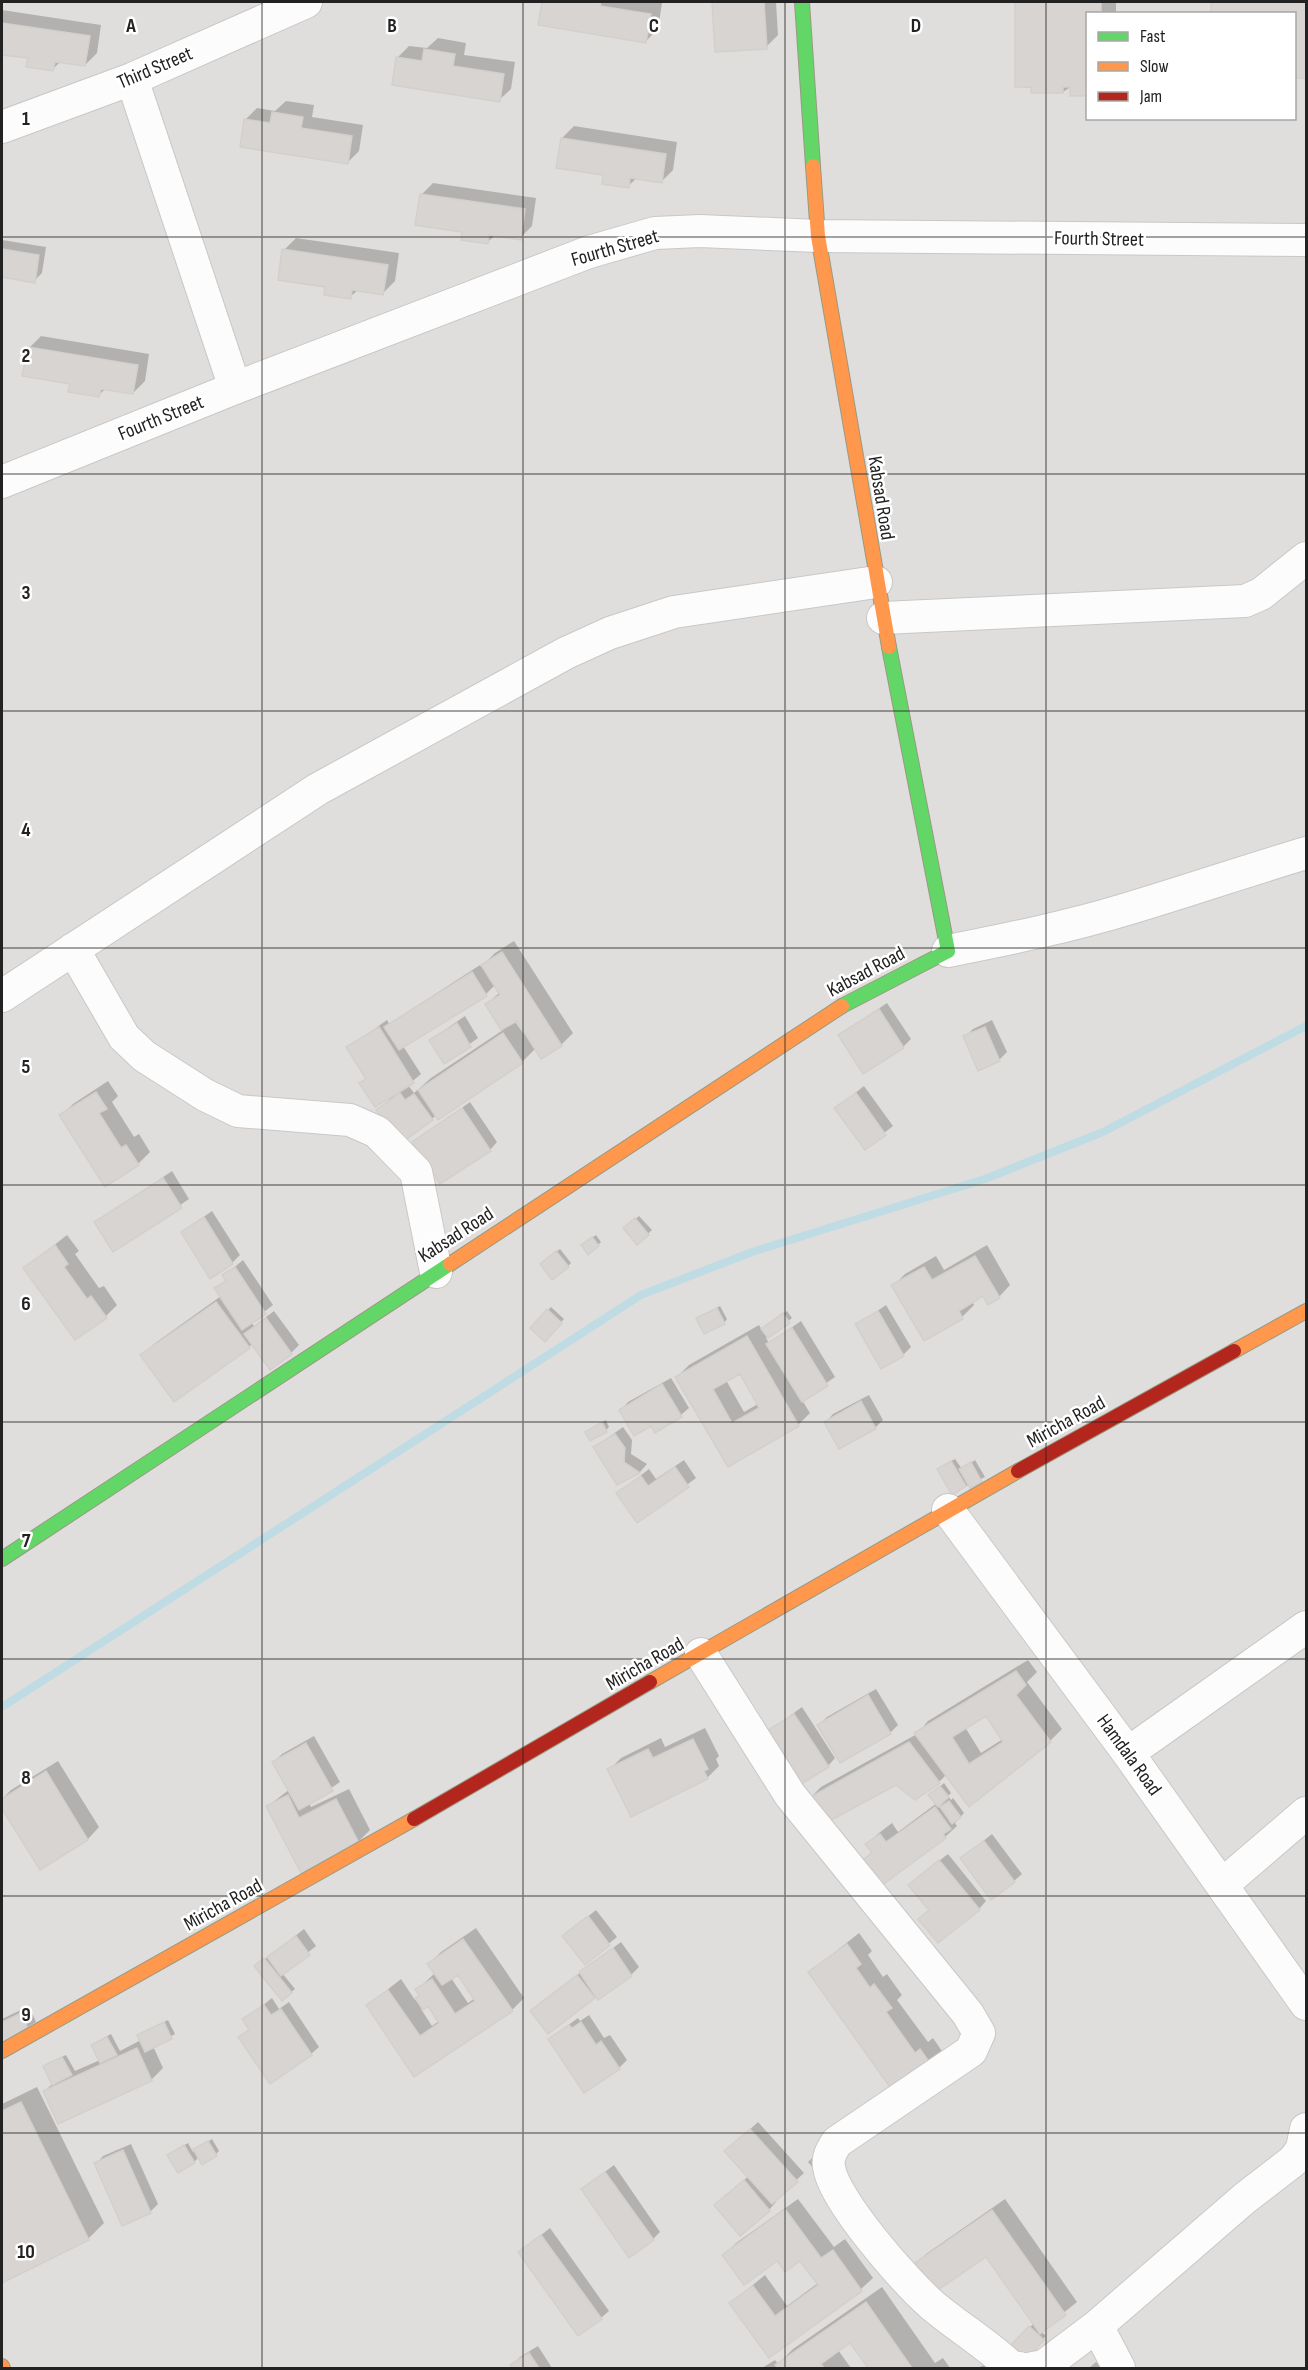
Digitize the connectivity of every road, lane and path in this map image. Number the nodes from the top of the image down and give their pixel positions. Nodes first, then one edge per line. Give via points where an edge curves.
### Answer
1 (306, 2) edge
2 (802, 2) edge
3 (132, 80) junction
4 (2, 127) edge
5 (818, 236) junction
6 (1306, 240) edge
7 (235, 388) junction
8 (2, 482) edge
9 (1306, 558) edge
10 (876, 582) junction
11 (883, 618) junction
12 (1306, 853) edge
13 (73, 950) junction
14 (948, 951) junction
15 (2, 996) edge
16 (436, 1272) junction
17 (1306, 1311) edge
18 (948, 1510) junction
19 (2, 1559) edge
20 (1306, 1627) edge
21 (701, 1654) junction
22 (1128, 1753) junction
23 (1306, 1813) edge
24 (1222, 1885) junction
25 (1306, 2004) edge
26 (2, 2051) edge
27 (1306, 2128) edge
28 (1097, 2326) junction
29 (1019, 2368) edge
30 (1033, 2368) edge
31 (1119, 2368) edge

1 - 3 street, Third Street
2 - 5 street, Kabsad Road
3 - 4 street, Third Street
3 - 7 street
5 - 6 street, Fourth Street
5 - 7 street, Fourth Street via 656,233 589,252
5 - 10 street, Kabsad Road
7 - 8 street, Fourth Street
9 - 11 street via 1261,594 1245,601
10 - 11 street, Kabsad Road
10 - 13 street via 674,612 610,633 566,653 318,789
11 - 14 street, Kabsad Road
12 - 14 street via 1126,909 1029,935
13 - 15 street
13 - 16 street via 124,1037 144,1056 205,1095 238,1111 350,1120 376,1132 416,1172
14 - 16 street, Kabsad Road via 852,999
16 - 19 street, Kabsad Road
17 - 18 street, Miricha Road
18 - 21 street, Miricha Road
18 - 22 street, Hamdala Road
20 - 22 street
21 - 26 street, Miricha Road
21 - 29 street via 790,1795 896,1923 979,2033 971,2051 837,2142 830,2153 829,2168 834,2184 884,2256 933,2305 1011,2367
22 - 24 street, Hamdala Road
23 - 24 street
24 - 25 street, Hamdala Road
27 - 28 street via 1302,2149 1293,2162 1245,2198
28 - 30 street via 1044,2366
28 - 31 street

